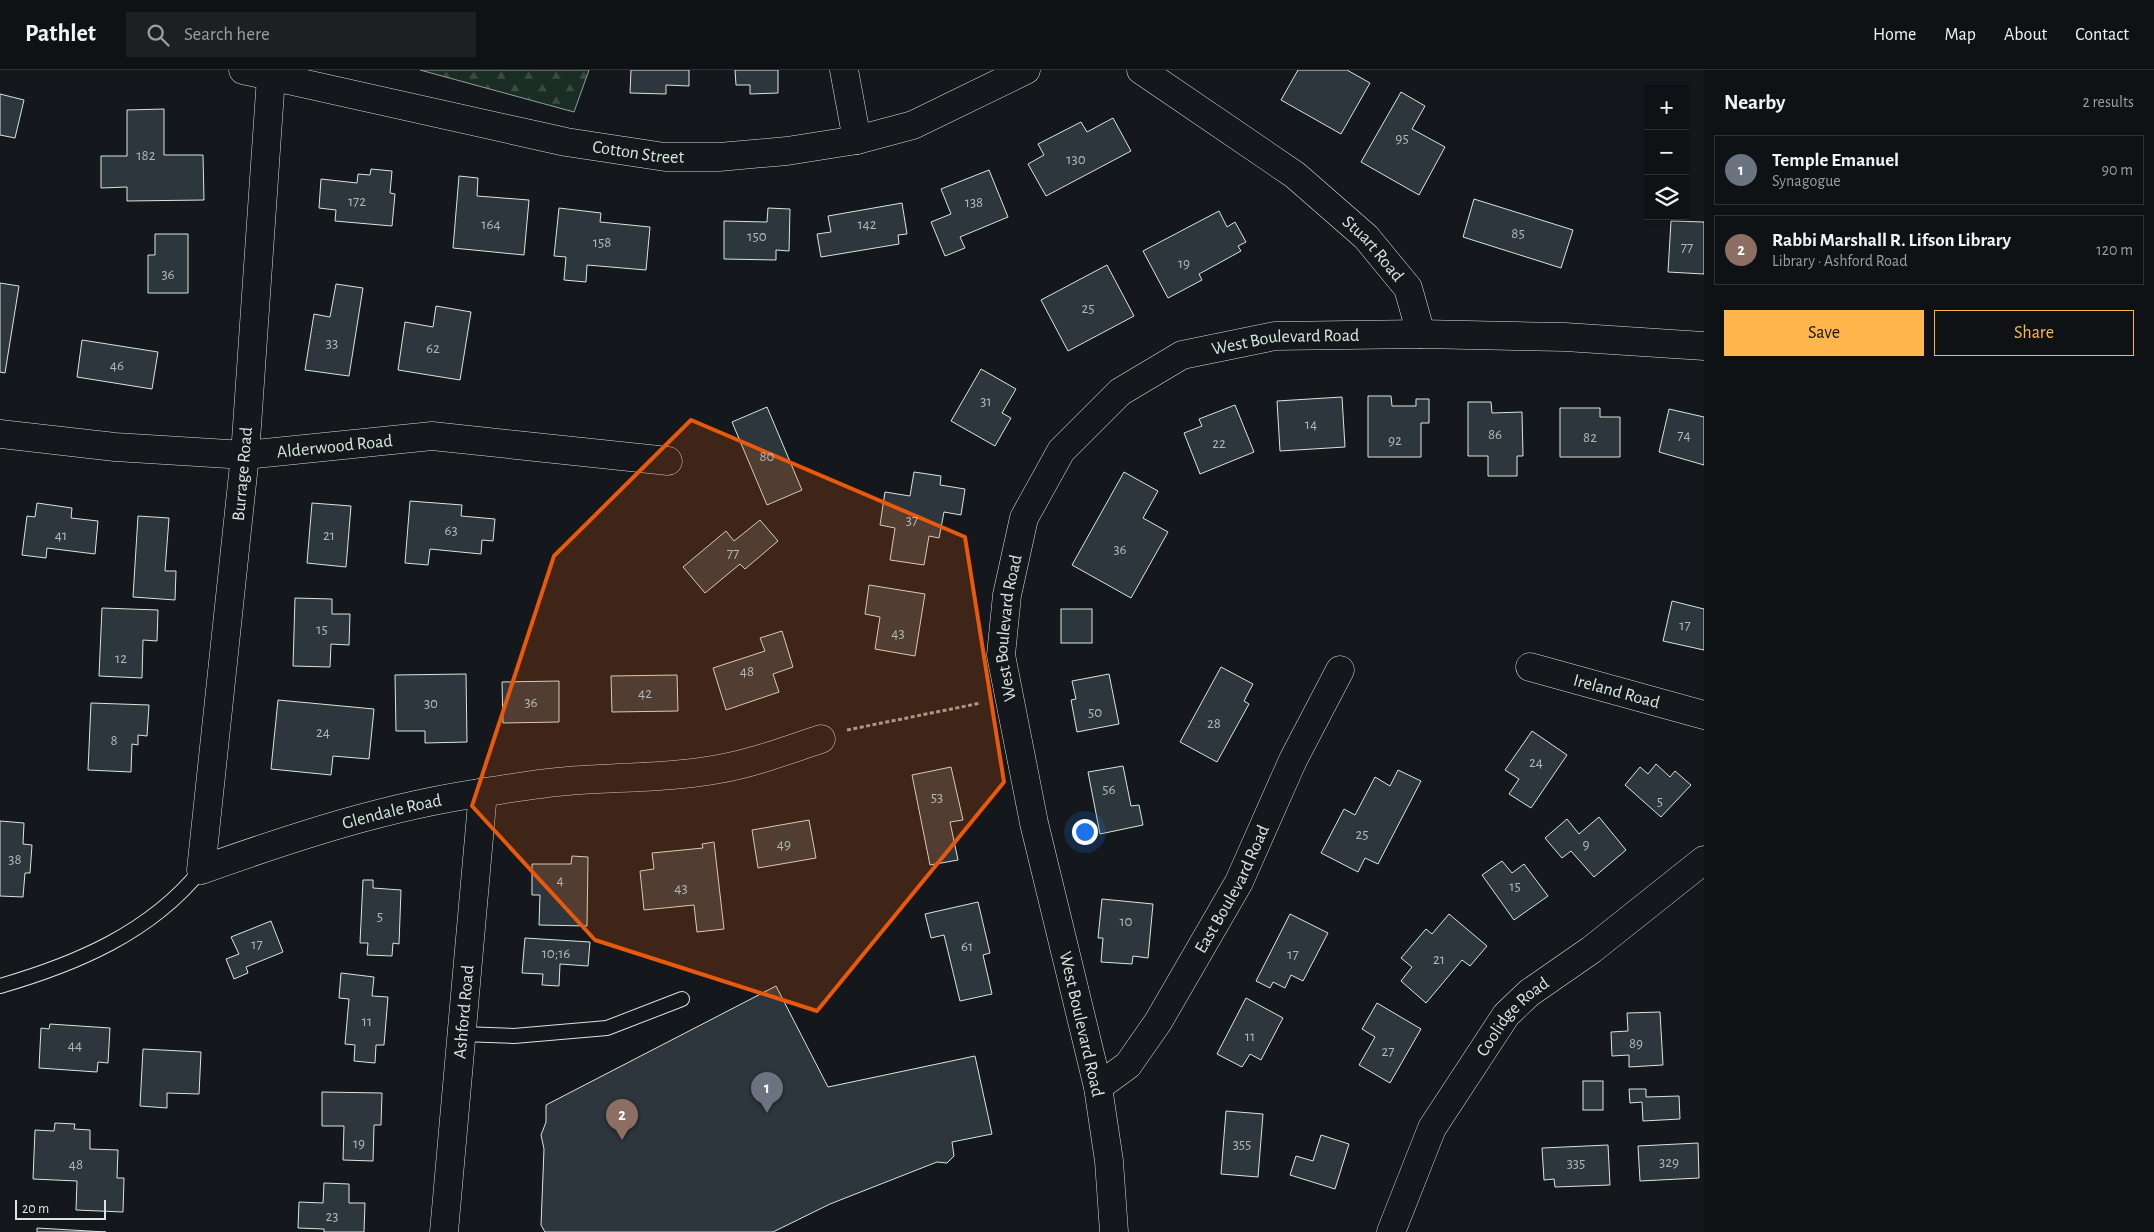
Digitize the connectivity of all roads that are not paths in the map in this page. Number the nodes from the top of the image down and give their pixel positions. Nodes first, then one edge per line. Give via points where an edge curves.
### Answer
1 (243, 70) edge
2 (844, 70) edge
3 (1026, 70) edge
4 (1141, 70) edge
5 (271, 77) junction
6 (857, 140) junction
7 (1421, 334) junction
8 (1704, 346) edge
9 (0, 434) edge
10 (245, 454) junction
11 (668, 461) dead end
12 (1530, 667) dead end
13 (1340, 670) dead end
14 (1704, 715) edge
15 (821, 738) road end
16 (483, 792) junction
17 (1704, 860) edge
18 (201, 870) junction
19 (0, 986) edge
20 (682, 999) dead end
21 (462, 1034) junction
22 (1098, 1087) junction
23 (444, 1232) edge
24 (1114, 1232) edge
25 (1391, 1232) edge

1 - 5 street, Cotton Street
2 - 6 street
3 - 6 street, Cotton Street via 912,125
4 - 7 street, Stuart Road via 1295,175 1366,237 1408,288
5 - 6 street, Cotton Street via 566,142 666,157 720,157
5 - 10 street, Burrage Road
7 - 8 street via 1565,337
7 - 22 street, West Boulevard Road via 1275,336 1182,355 1120,392 1061,451 1024,518 1007,595 1001,655 1034,823
9 - 10 street, Alderwood Road via 115,448
10 - 11 street, Alderwood Road via 432,436
10 - 18 street, Burrage Road
12 - 14 street, Ireland Road
13 - 22 street, East Boulevard Road via 1293,760 1239,882 1163,1014 1128,1065
15 - 16 street, Glendale Road via 768,757 719,769 567,781
16 - 18 street, Glendale Road via 350,820
16 - 21 street, Ashford Road
17 - 25 street, Coolidge Road via 1591,950 1529,993 1506,1015 1432,1128
18 - 19 lane, Glendale Road via 174,900 132,932 88,955
20 - 21 lane via 607,1028 514,1036
21 - 23 street, Ashford Road
22 - 24 street, West Boulevard Road via 1109,1161

